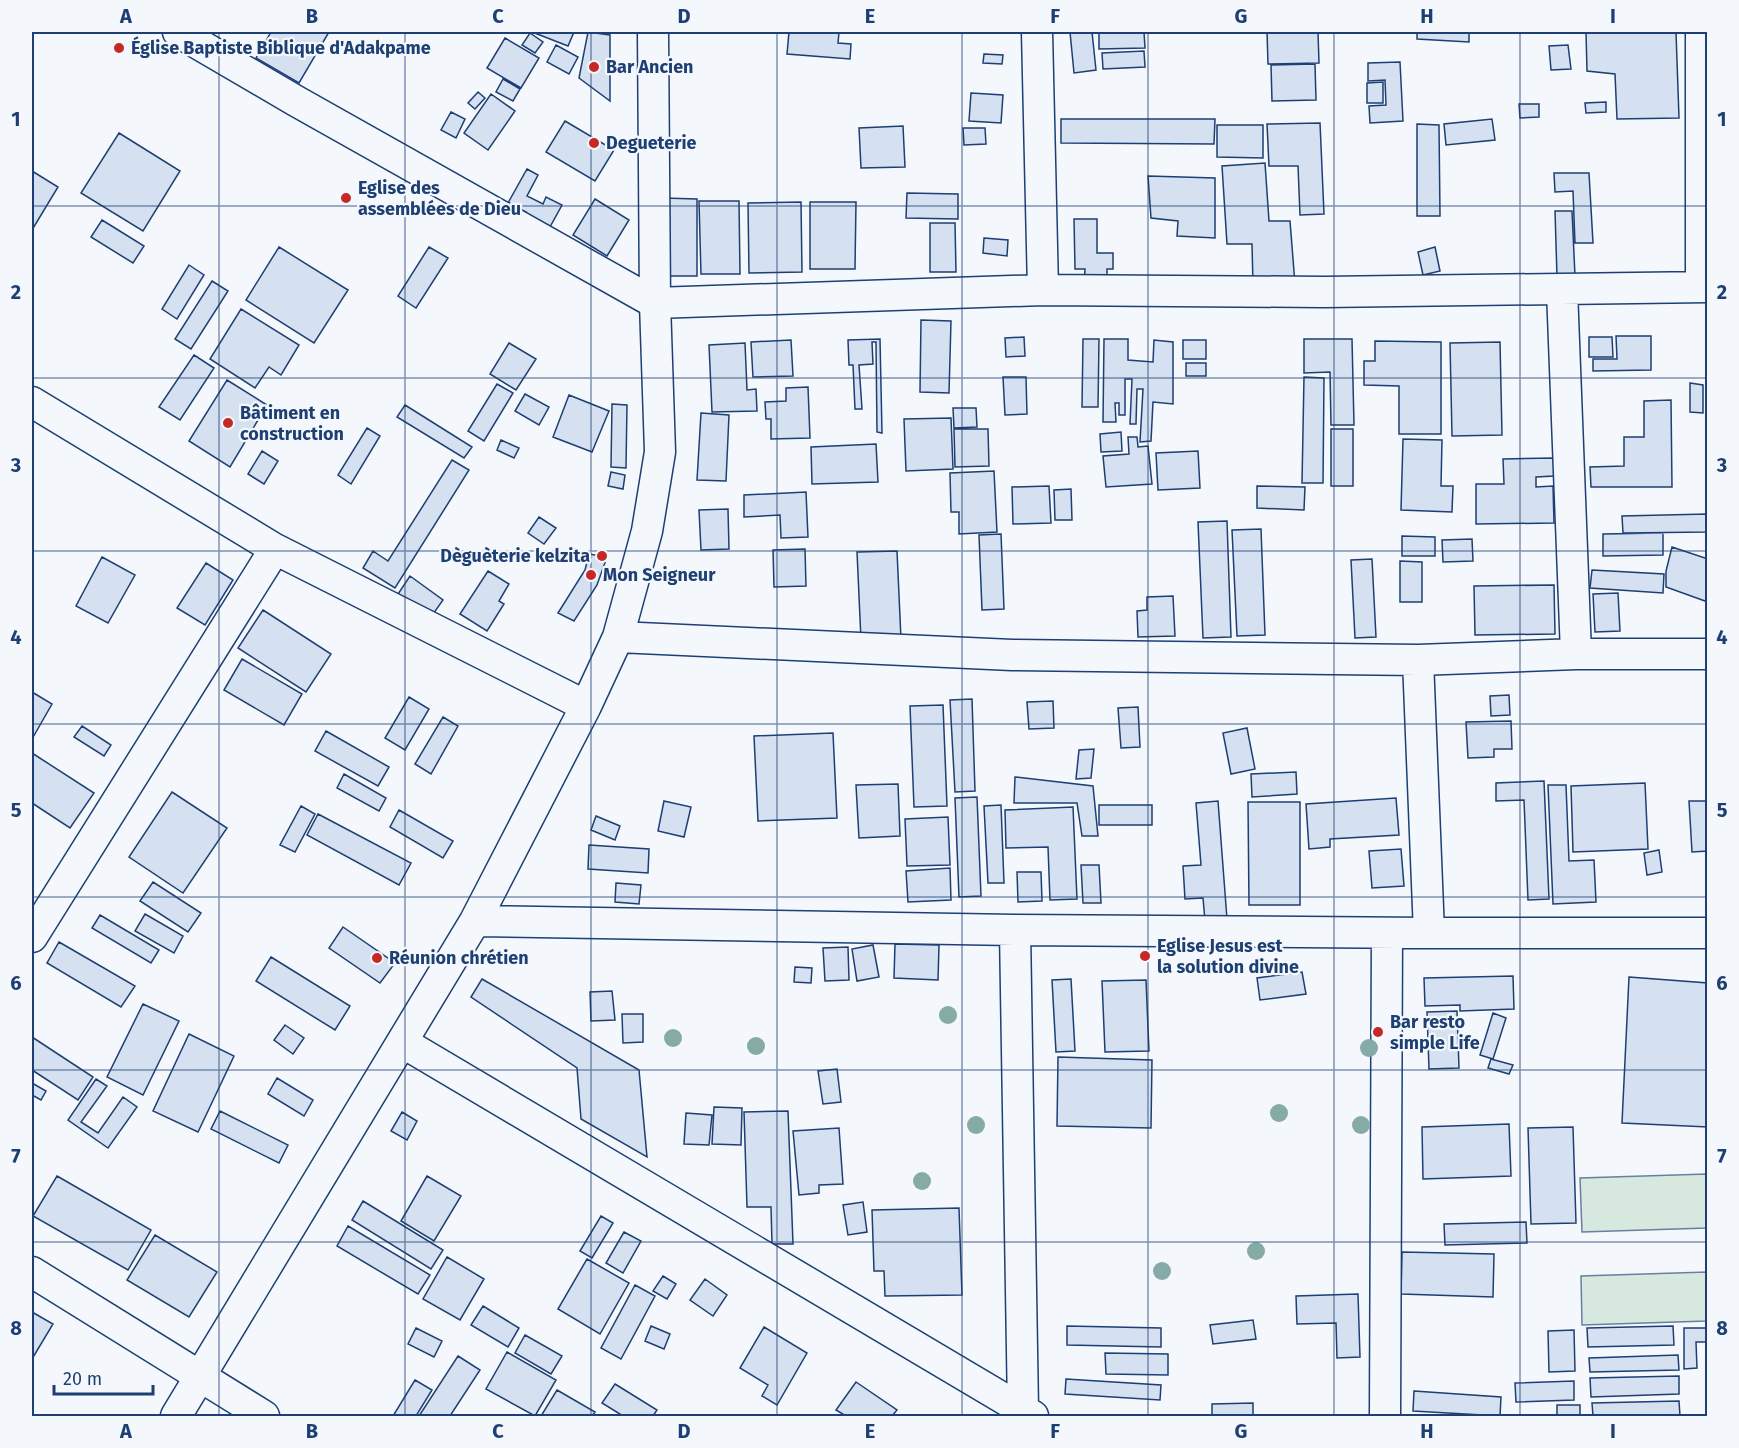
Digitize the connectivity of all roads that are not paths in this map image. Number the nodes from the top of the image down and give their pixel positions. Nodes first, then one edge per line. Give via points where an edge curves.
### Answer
1 (178, 32) edge
2 (653, 32) edge
3 (1037, 32) edge
4 (1701, 32) edge
5 (1704, 287) edge
6 (1043, 290) junction
7 (1562, 290) junction
8 (655, 303) junction
9 (32, 402) edge
10 (275, 549) junction
11 (618, 637) junction
12 (1576, 654) junction
13 (1707, 654) edge
14 (1418, 660) junction
15 (586, 706) junction
16 (475, 921) junction
17 (1015, 930) junction
18 (1387, 933) junction
19 (1429, 933) junction
20 (1707, 933) edge
21 (32, 938) edge
22 (402, 1042) junction
23 (32, 1272) edge
24 (200, 1378) junction
25 (1028, 1413) edge
26 (176, 1416) edge
27 (264, 1416) edge
28 (1385, 1416) edge

1 - 8 street
2 - 8 street
3 - 6 street
4 - 5 street
5 - 7 street
6 - 7 street
6 - 8 street
7 - 12 street
8 - 11 street via 660,452 647,531
9 - 10 street
10 - 15 street
10 - 21 street
11 - 14 street via 1012,654
11 - 15 street
12 - 13 street
12 - 14 street
14 - 19 street
15 - 16 street
16 - 17 street
16 - 22 street
17 - 18 street
17 - 25 street
18 - 19 street
18 - 28 street
19 - 20 street
22 - 24 street
22 - 25 street
23 - 24 street
24 - 26 street
24 - 27 street

